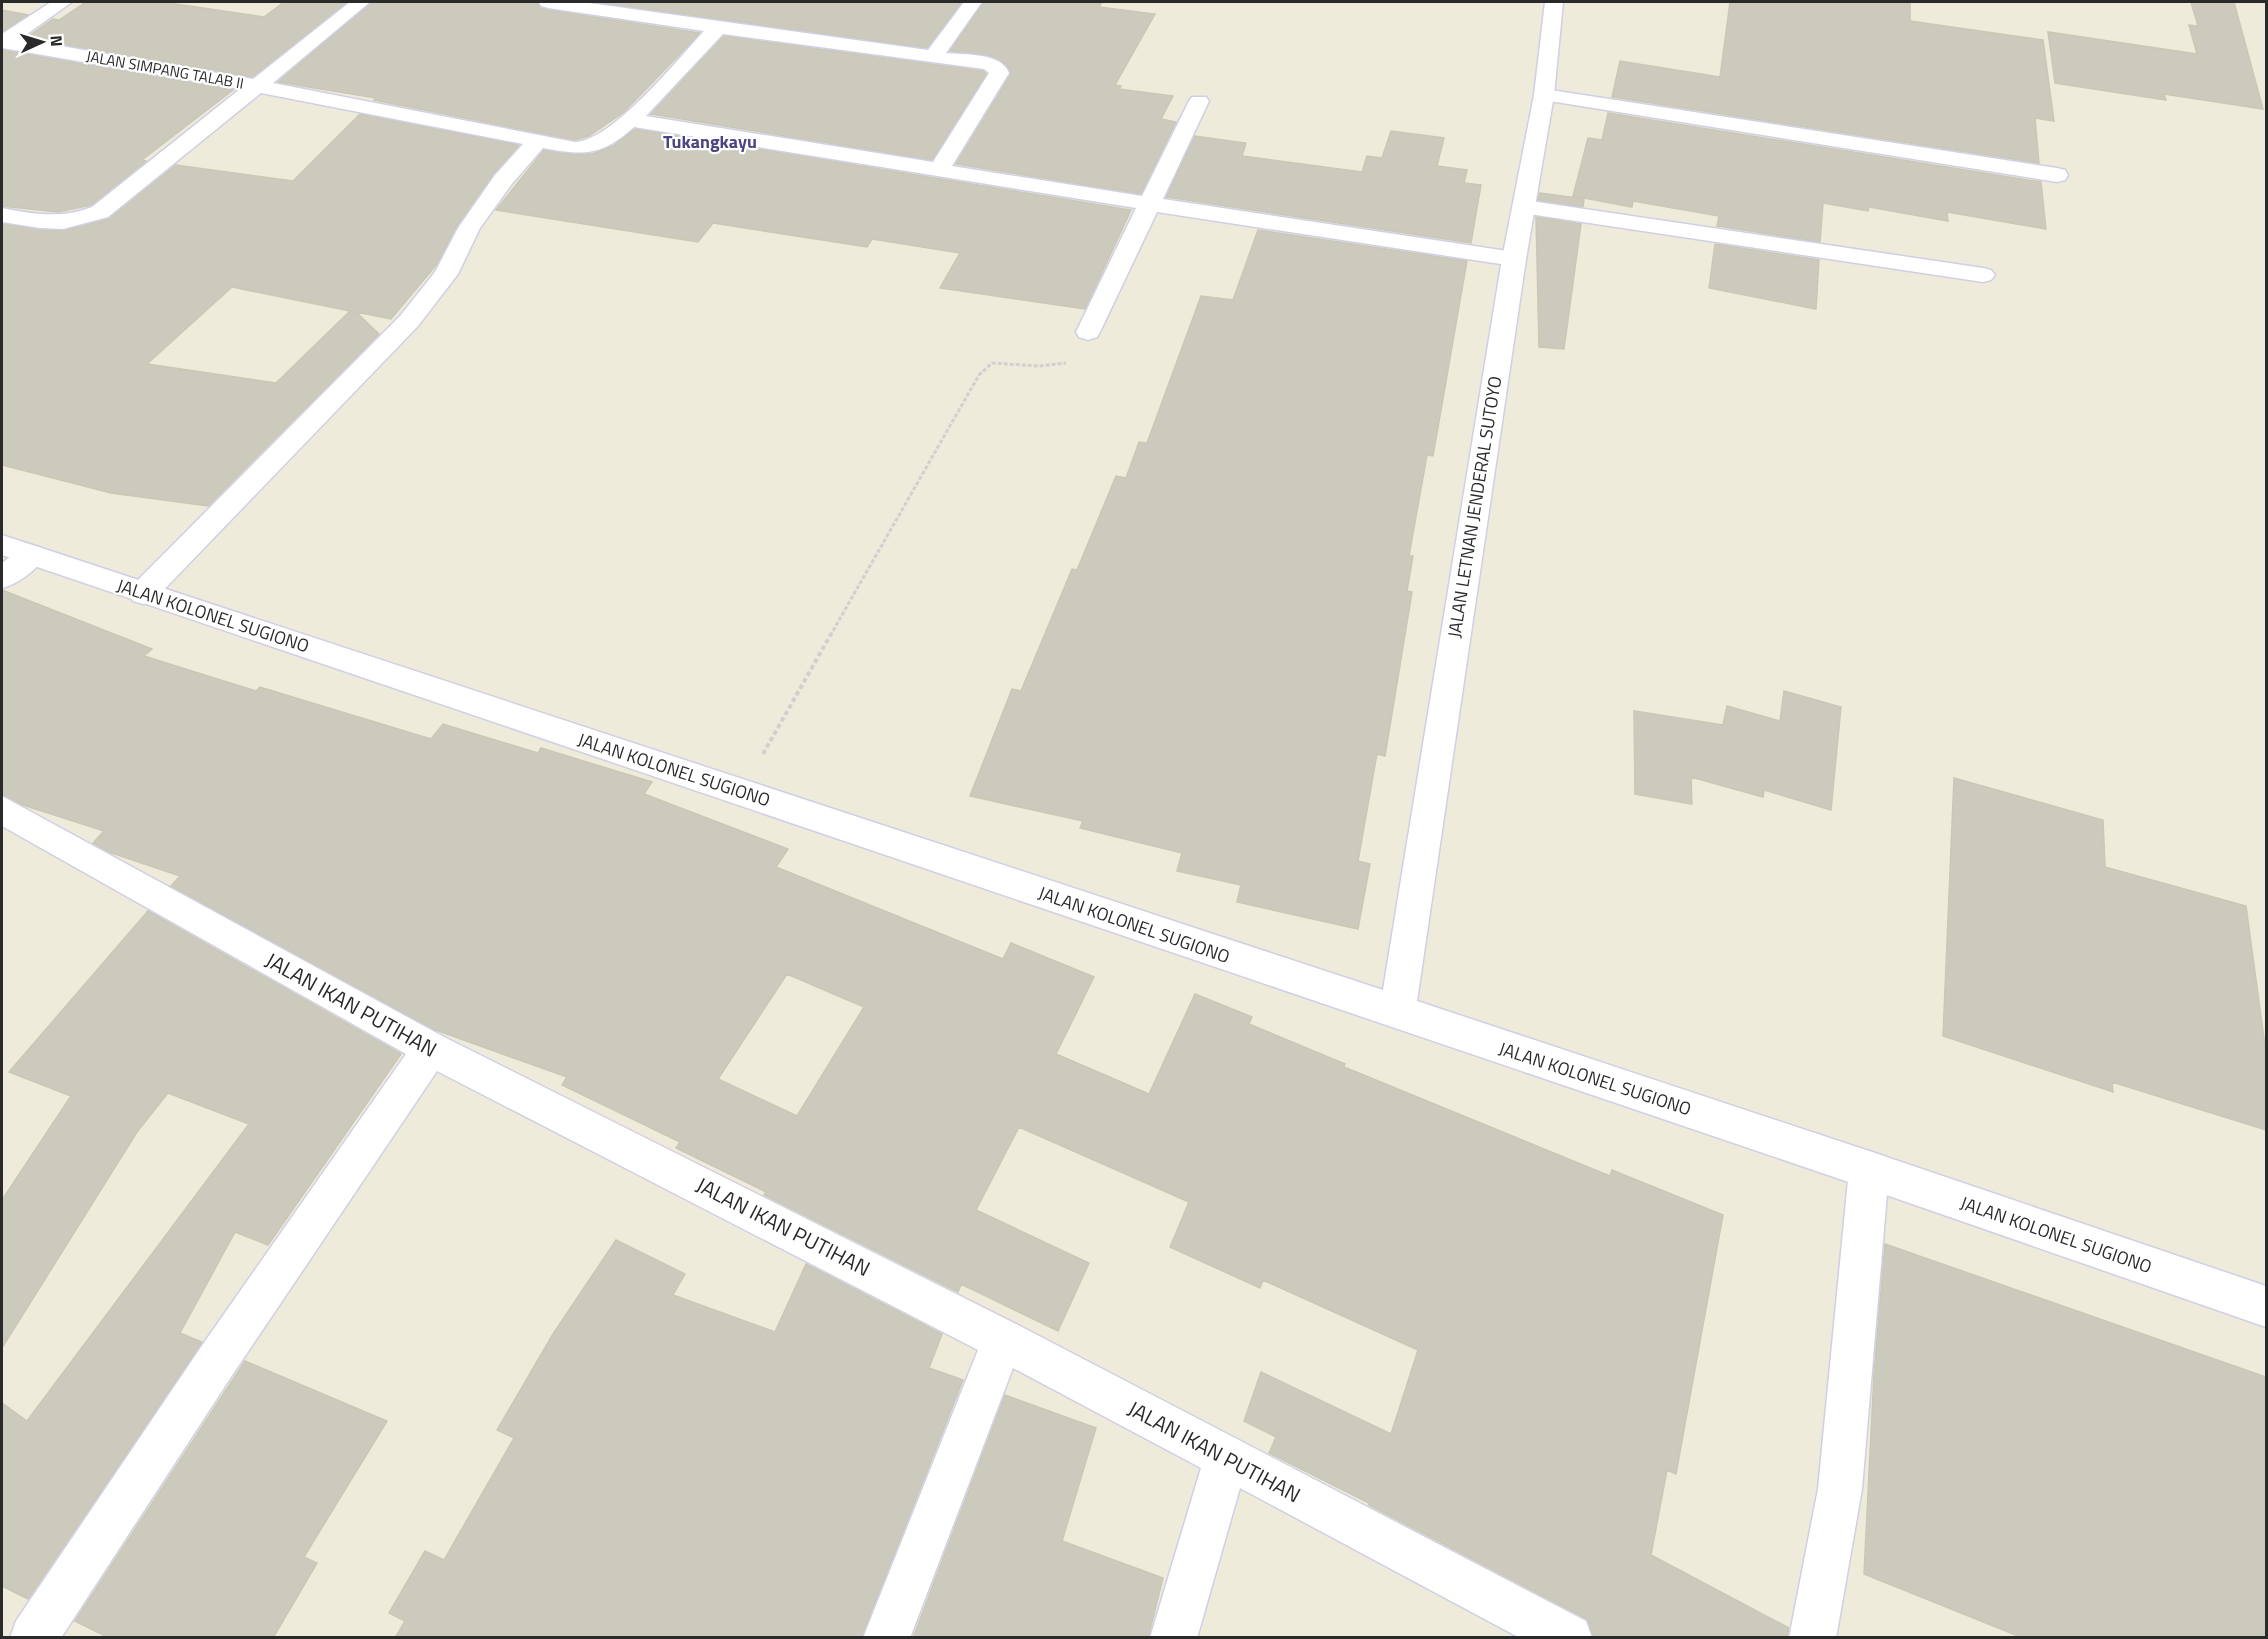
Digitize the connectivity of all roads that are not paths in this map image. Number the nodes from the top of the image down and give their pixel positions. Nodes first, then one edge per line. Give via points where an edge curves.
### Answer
1 (63, 2) edge
2 (361, 2) edge
3 (548, 2) edge
4 (973, 2) edge
5 (1554, 2) edge
6 (717, 29) junction
7 (2, 42) edge
8 (932, 58) junction
9 (256, 86) junction
10 (1544, 95) junction
11 (1199, 100) dead end
12 (629, 120) junction
13 (538, 141) junction
14 (938, 171) junction
15 (2057, 175) dead end
16 (1150, 204) junction
17 (1524, 207) junction
18 (2, 215) edge
19 (1514, 259) junction
20 (1983, 275) dead end
21 (1088, 332) road end
22 (2, 545) edge
23 (32, 555) junction
24 (2, 578) edge
25 (143, 593) junction
26 (2, 810) edge
27 (1397, 1014) junction
28 (431, 1049) junction
29 (1869, 1170) junction
30 (2266, 1307) edge
31 (1003, 1340) junction
32 (1226, 1459) junction
33 (33, 1638) edge
34 (886, 1638) edge
35 (1173, 1638) edge
36 (1569, 1638) edge
37 (1812, 1638) edge

1 - 7 street
2 - 9 street
3 - 6 street
4 - 8 street
5 - 10 street, JALAN LETNAN JENDERAL SUTOYO
6 - 8 street
6 - 12 street, JALAN SIMPANG TALAB II
7 - 9 street, JALAN SIMPANG TALAB II
8 - 14 street via 989,64 999,73
9 - 13 street, JALAN SIMPANG TALAB II
9 - 18 street via 100,212 78,222
10 - 15 street
10 - 17 street, JALAN LETNAN JENDERAL SUTOYO
11 - 16 street
12 - 13 street, JALAN SIMPANG TALAB II via 591,147
12 - 14 street
13 - 25 street via 503,180 469,228 447,274 409,321
14 - 16 street
16 - 19 street
16 - 21 street
17 - 19 street, JALAN LETNAN JENDERAL SUTOYO
17 - 20 street
19 - 27 street, JALAN LETNAN JENDERAL SUTOYO
22 - 23 street, JALAN KOLONEL SUGIONO
23 - 24 street
23 - 25 street, JALAN KOLONEL SUGIONO
25 - 27 street, JALAN KOLONEL SUGIONO
26 - 28 street, JALAN IKAN PUTIHAN
27 - 29 street, JALAN KOLONEL SUGIONO
28 - 31 street, JALAN IKAN PUTIHAN
28 - 33 street
29 - 30 street, JALAN KOLONEL SUGIONO
29 - 37 street via 1840,1489
31 - 32 street, JALAN IKAN PUTIHAN
31 - 34 street
32 - 35 street
32 - 36 street, JALAN IKAN PUTIHAN

